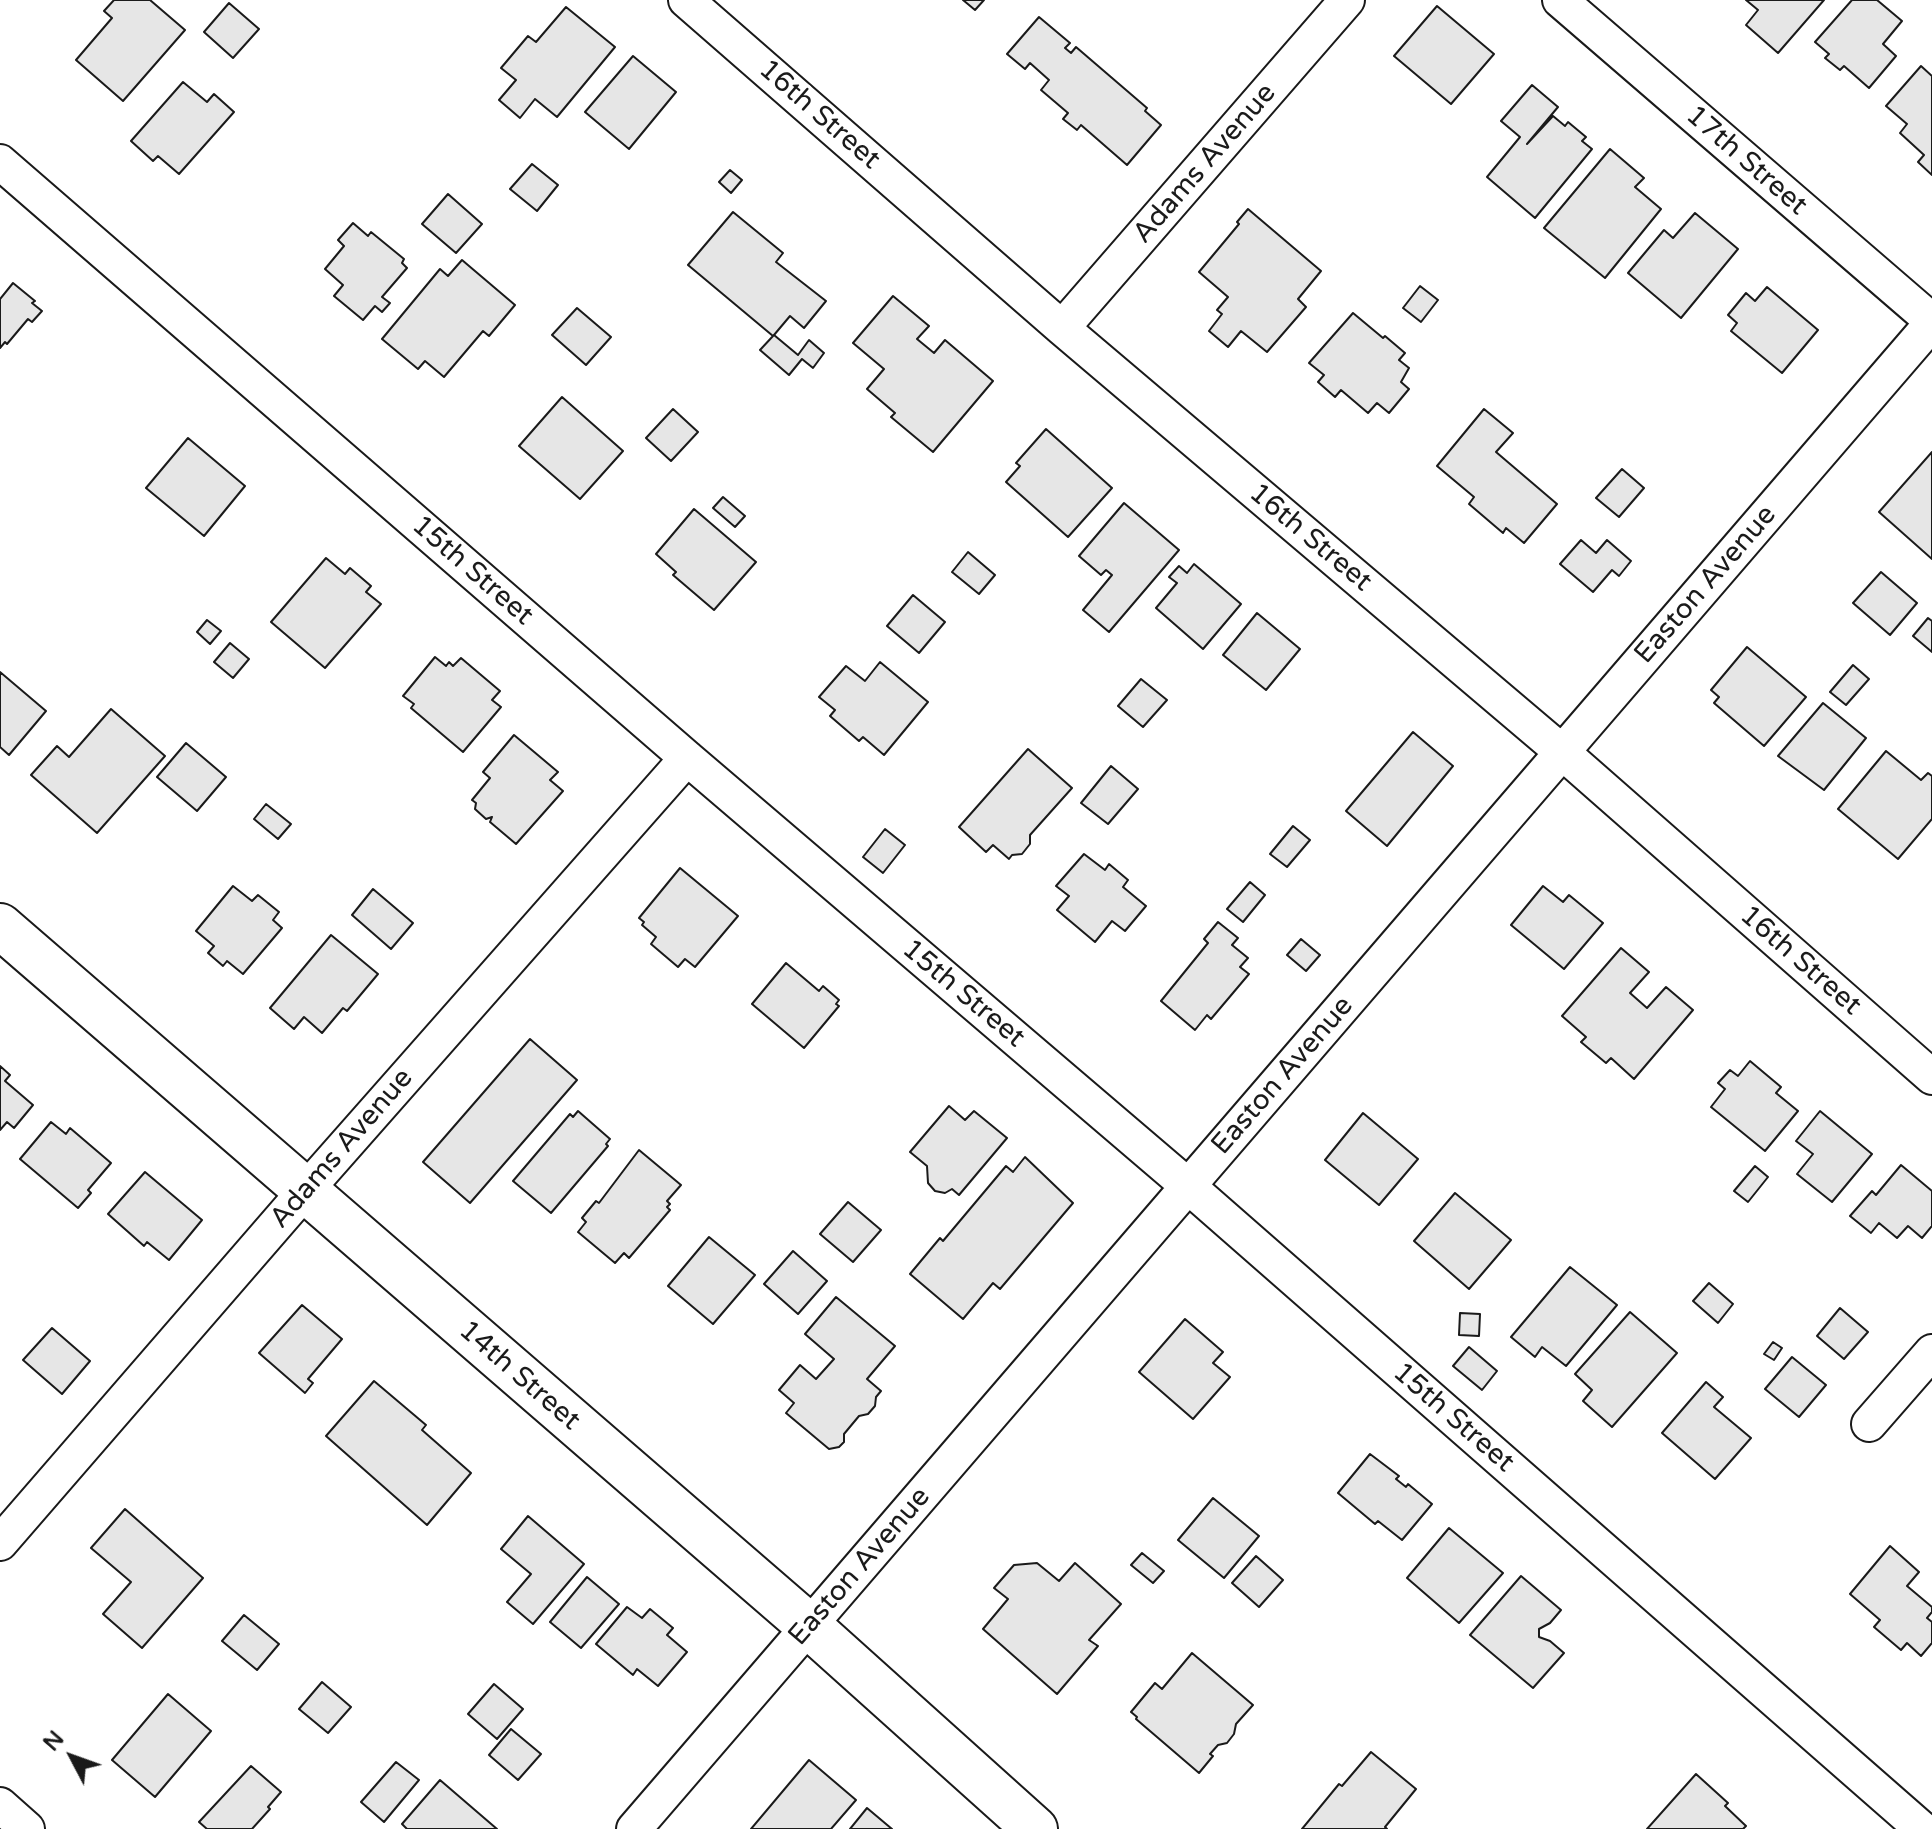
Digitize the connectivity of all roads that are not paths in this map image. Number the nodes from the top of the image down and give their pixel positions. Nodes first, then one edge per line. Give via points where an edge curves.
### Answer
1 (686, 0) edge
2 (1347, 0) edge
3 (1560, 0) edge
4 (0, 162) edge
5 (1932, 322) edge
6 (1062, 328) junction
7 (1562, 752) junction
8 (687, 758) junction
9 (0, 926) edge
10 (1932, 1077) edge
11 (1188, 1186) junction
12 (305, 1191) junction
13 (1932, 1352) edge
14 (1869, 1424) dead end
15 (0, 1543) edge
16 (809, 1626) junction
17 (0, 1805) edge
18 (27, 1829) edge
19 (634, 1829) edge
20 (1035, 1829) edge
21 (1922, 1829) edge

1 - 6 street, 16th Street
2 - 6 street, Adams Avenue
3 - 5 street, 17th Street
4 - 8 street, 15th Street
5 - 7 street, Easton Avenue
6 - 7 street, 16th Street
7 - 10 street, 16th Street
7 - 11 street, Easton Avenue
8 - 11 street, 15th Street
8 - 12 street, Adams Avenue
9 - 12 street, 14th Street
11 - 16 street, Easton Avenue
11 - 21 street, 15th Street
12 - 15 street, Adams Avenue
12 - 16 street, 14th Street
13 - 14 street
16 - 19 street, Easton Avenue
16 - 20 street, 14th Street
17 - 18 street

